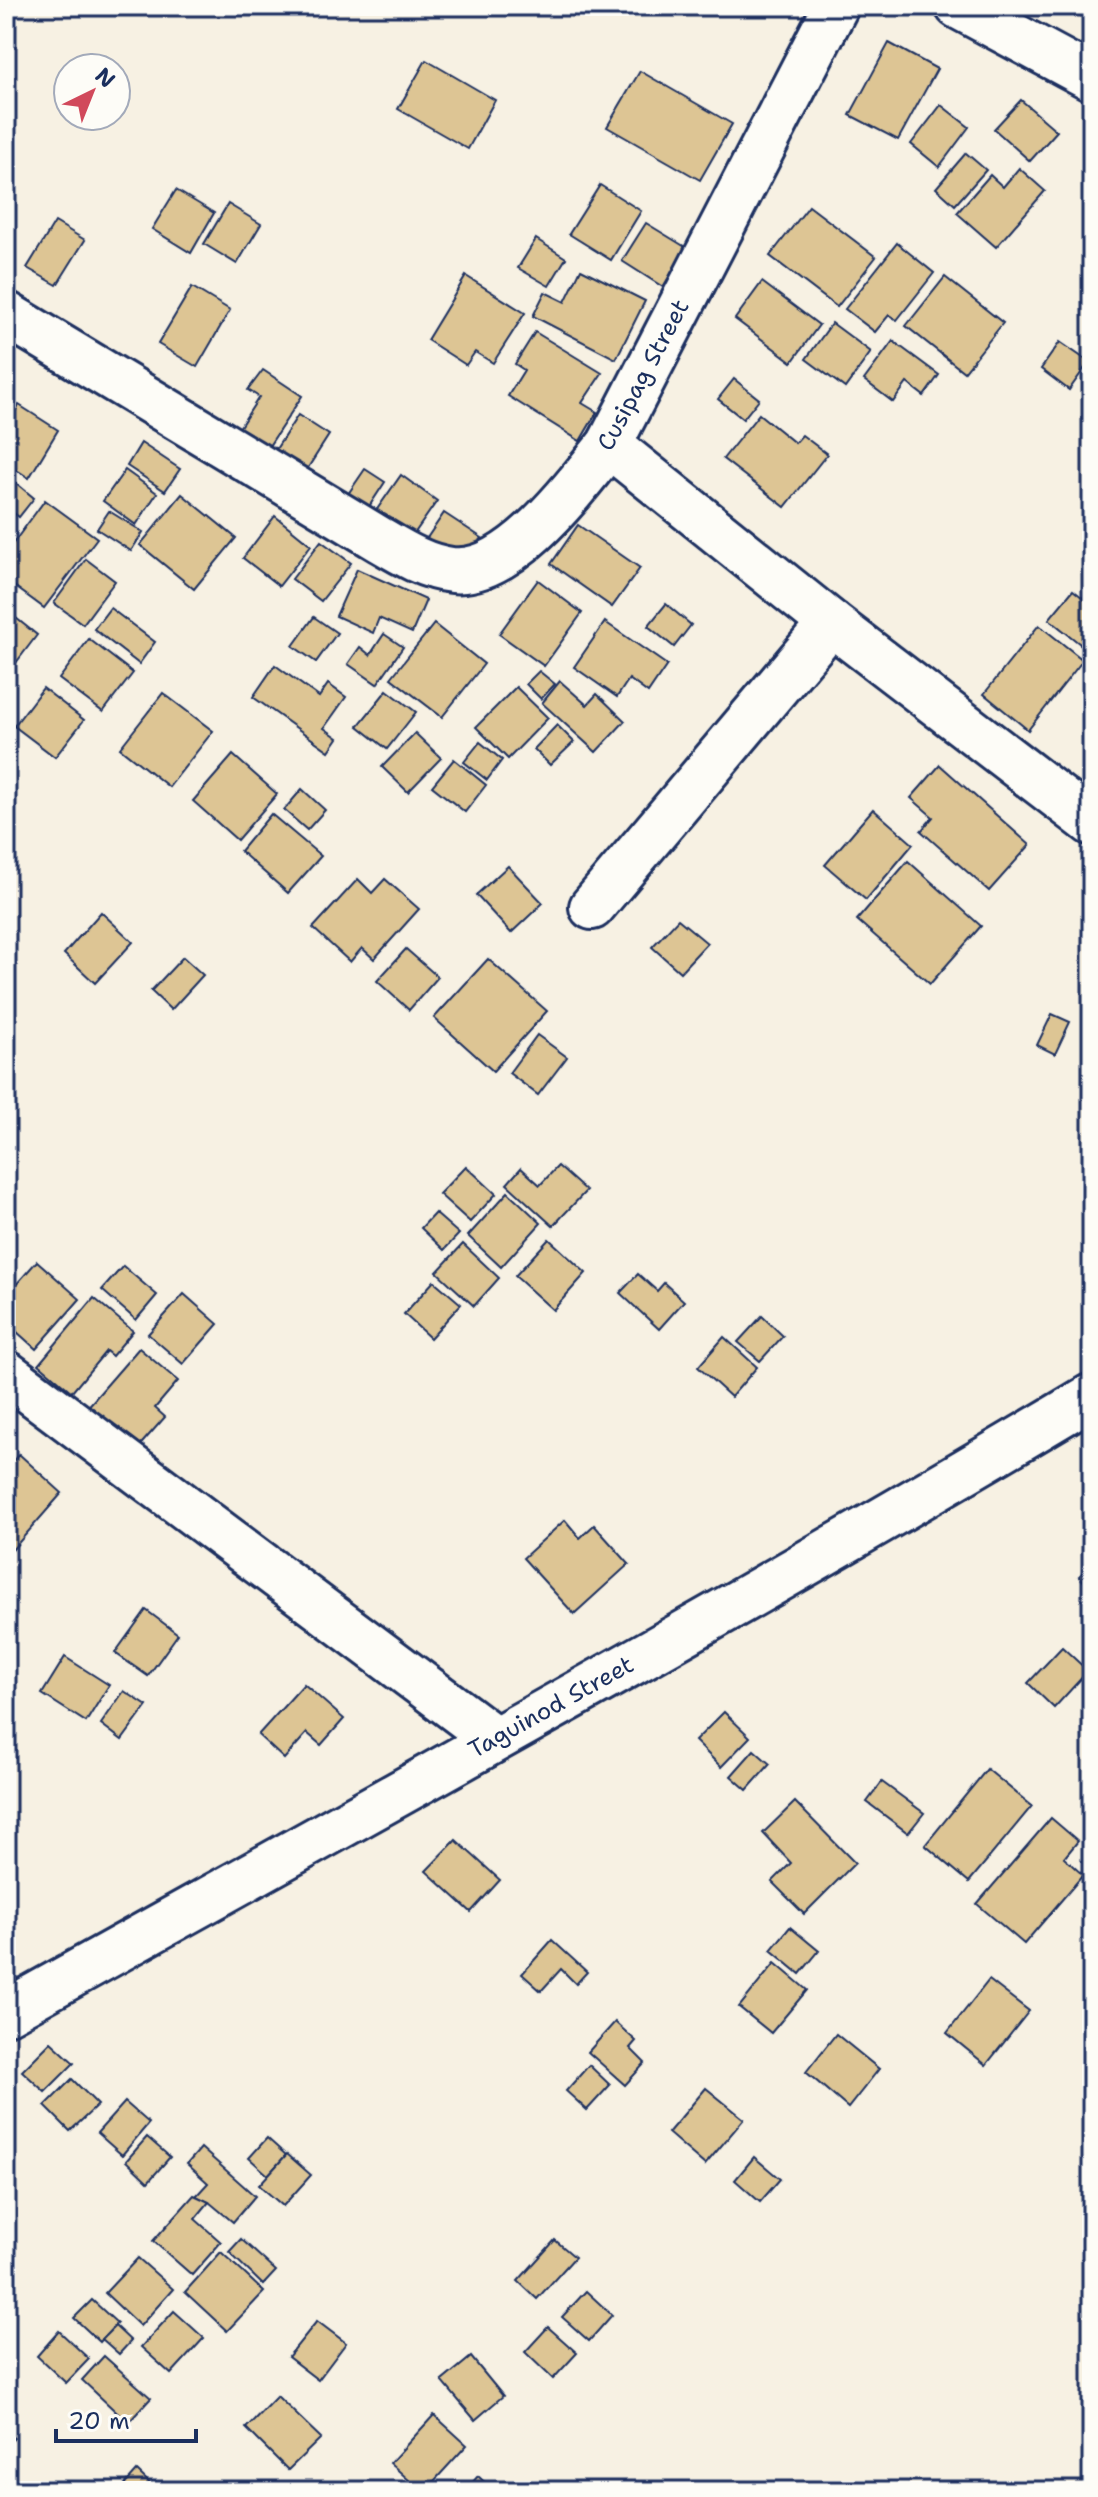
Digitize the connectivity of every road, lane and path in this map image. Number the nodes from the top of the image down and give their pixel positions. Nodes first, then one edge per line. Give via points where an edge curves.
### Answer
1 (836, 6) edge
2 (958, 6) edge
3 (1092, 78) edge
4 (6, 314) edge
5 (609, 445) junction
6 (831, 623) junction
7 (1092, 823) edge
8 (592, 907) dead end
9 (6, 1373) edge
10 (1092, 1396) edge
11 (495, 1739) junction
12 (6, 2012) edge

1 - 5 street, Cusipag Street
2 - 3 street
4 - 5 street, Cusipag Street via 419,562 453,571 483,567 519,545
5 - 6 street
6 - 7 street
6 - 8 street
9 - 11 street
10 - 11 street, Taguinod Street
11 - 12 street, Taguinod Street

